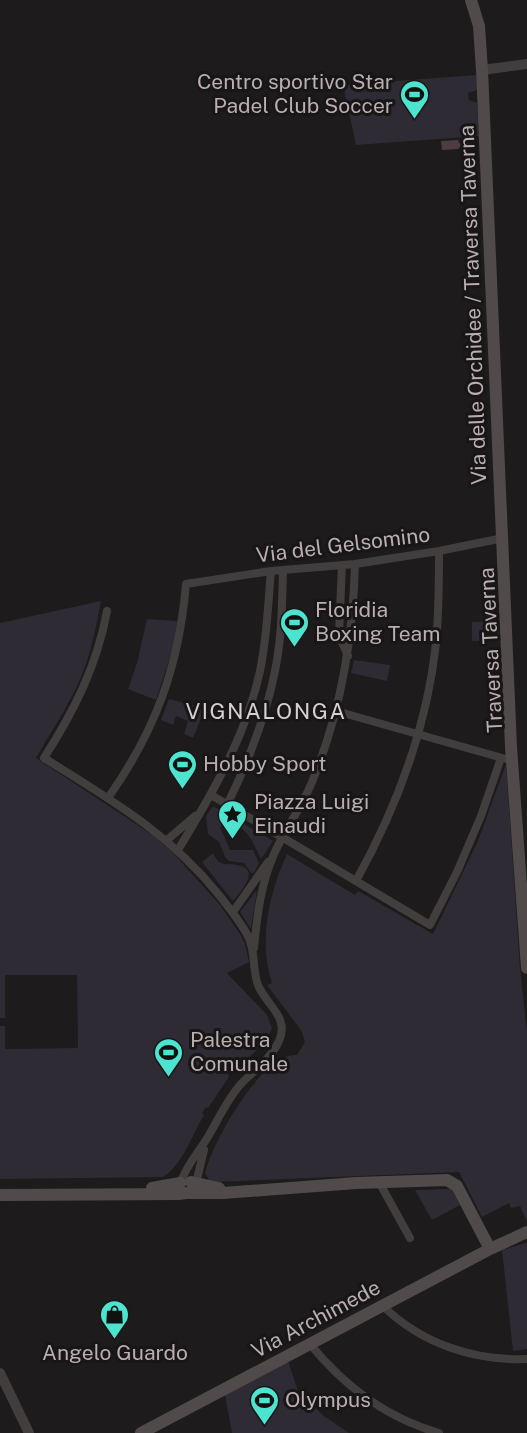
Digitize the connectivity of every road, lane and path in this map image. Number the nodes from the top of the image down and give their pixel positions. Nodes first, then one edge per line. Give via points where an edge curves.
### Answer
1 (471, 0) edge
2 (527, 64) edge
3 (482, 70) junction
4 (503, 538) junction
5 (440, 551) junction
6 (355, 564) junction
7 (342, 565) junction
8 (283, 570) junction
9 (270, 571) junction
10 (107, 611) dead end
11 (264, 641) junction
12 (279, 644) junction
13 (348, 657) junction
14 (336, 711) junction
15 (246, 716) junction
16 (261, 722) junction
17 (418, 734) junction
18 (507, 759) junction
19 (211, 795) junction
20 (108, 798) junction
21 (227, 805) junction
22 (202, 810) junction
23 (282, 838) junction
24 (167, 840) junction
25 (178, 849) junction
26 (273, 855) junction
27 (356, 881) junction
28 (232, 912) junction
29 (254, 951) junction
30 (527, 968) edge
31 (209, 1136) junction
32 (379, 1182) junction
33 (187, 1185) junction
34 (0, 1188) edge
35 (256, 1190) junction
36 (0, 1195) edge
37 (527, 1232) edge
38 (527, 1237) edge
39 (410, 1238) dead end
40 (510, 1240) junction
41 (490, 1249) junction
42 (383, 1306) junction
43 (310, 1344) junction
44 (527, 1359) edge
45 (0, 1373) edge
46 (5, 1394) edge
47 (29, 1433) edge
48 (141, 1433) edge
49 (439, 1433) edge

1 - 3 main road, Via delle Orchidee / Traversa Taverna
2 - 3 street
3 - 4 main road, Via delle Orchidee / Traversa Taverna
4 - 5 street, Via del Gelsomino
4 - 18 main road, Via delle Orchidee / Traversa Taverna
5 - 6 street, Via del Gelsomino
5 - 17 street via 435,644
6 - 7 street, Via del Gelsomino
6 - 13 street
7 - 8 street, Via del Gelsomino
7 - 13 street via 339,635
8 - 9 street, Via del Gelsomino
8 - 12 street
9 - 11 street
9 - 20 street, Via del Gelsomino via 186,584 169,681 144,742
10 - 20 street via 84,688 44,758
11 - 12 street
11 - 15 street via 260,672
12 - 16 street
13 - 14 street
14 - 17 street
14 - 23 street via 312,783
15 - 16 street
15 - 19 street
16 - 21 street
17 - 18 street
17 - 27 street via 392,810
18 - 27 street via 458,872 430,925
18 - 30 main road
19 - 21 street
19 - 22 street
20 - 24 street
21 - 23 street
22 - 24 street
22 - 25 street
23 - 26 street
23 - 27 street
24 - 25 street
25 - 28 street
26 - 28 street
26 - 29 street via 260,899
28 - 29 street
29 - 31 street via 258,984 283,1028 272,1053 232,1096
31 - 33 street
31 - 33 street via 199,1170
32 - 35 main road
32 - 39 street
32 - 41 main road via 454,1183
33 - 34 main road
33 - 35 main road
33 - 35 main road via 203,1194
33 - 36 main road via 178,1194
37 - 40 main road
38 - 40 main road
40 - 41 main road, Via Archimede
41 - 42 main road, Via Archimede
42 - 43 main road, Via Archimede
42 - 44 street via 415,1331 446,1347 495,1359
43 - 48 main road, Via Archimede
43 - 49 street via 345,1381 372,1402
45 - 46 street
46 - 47 street

